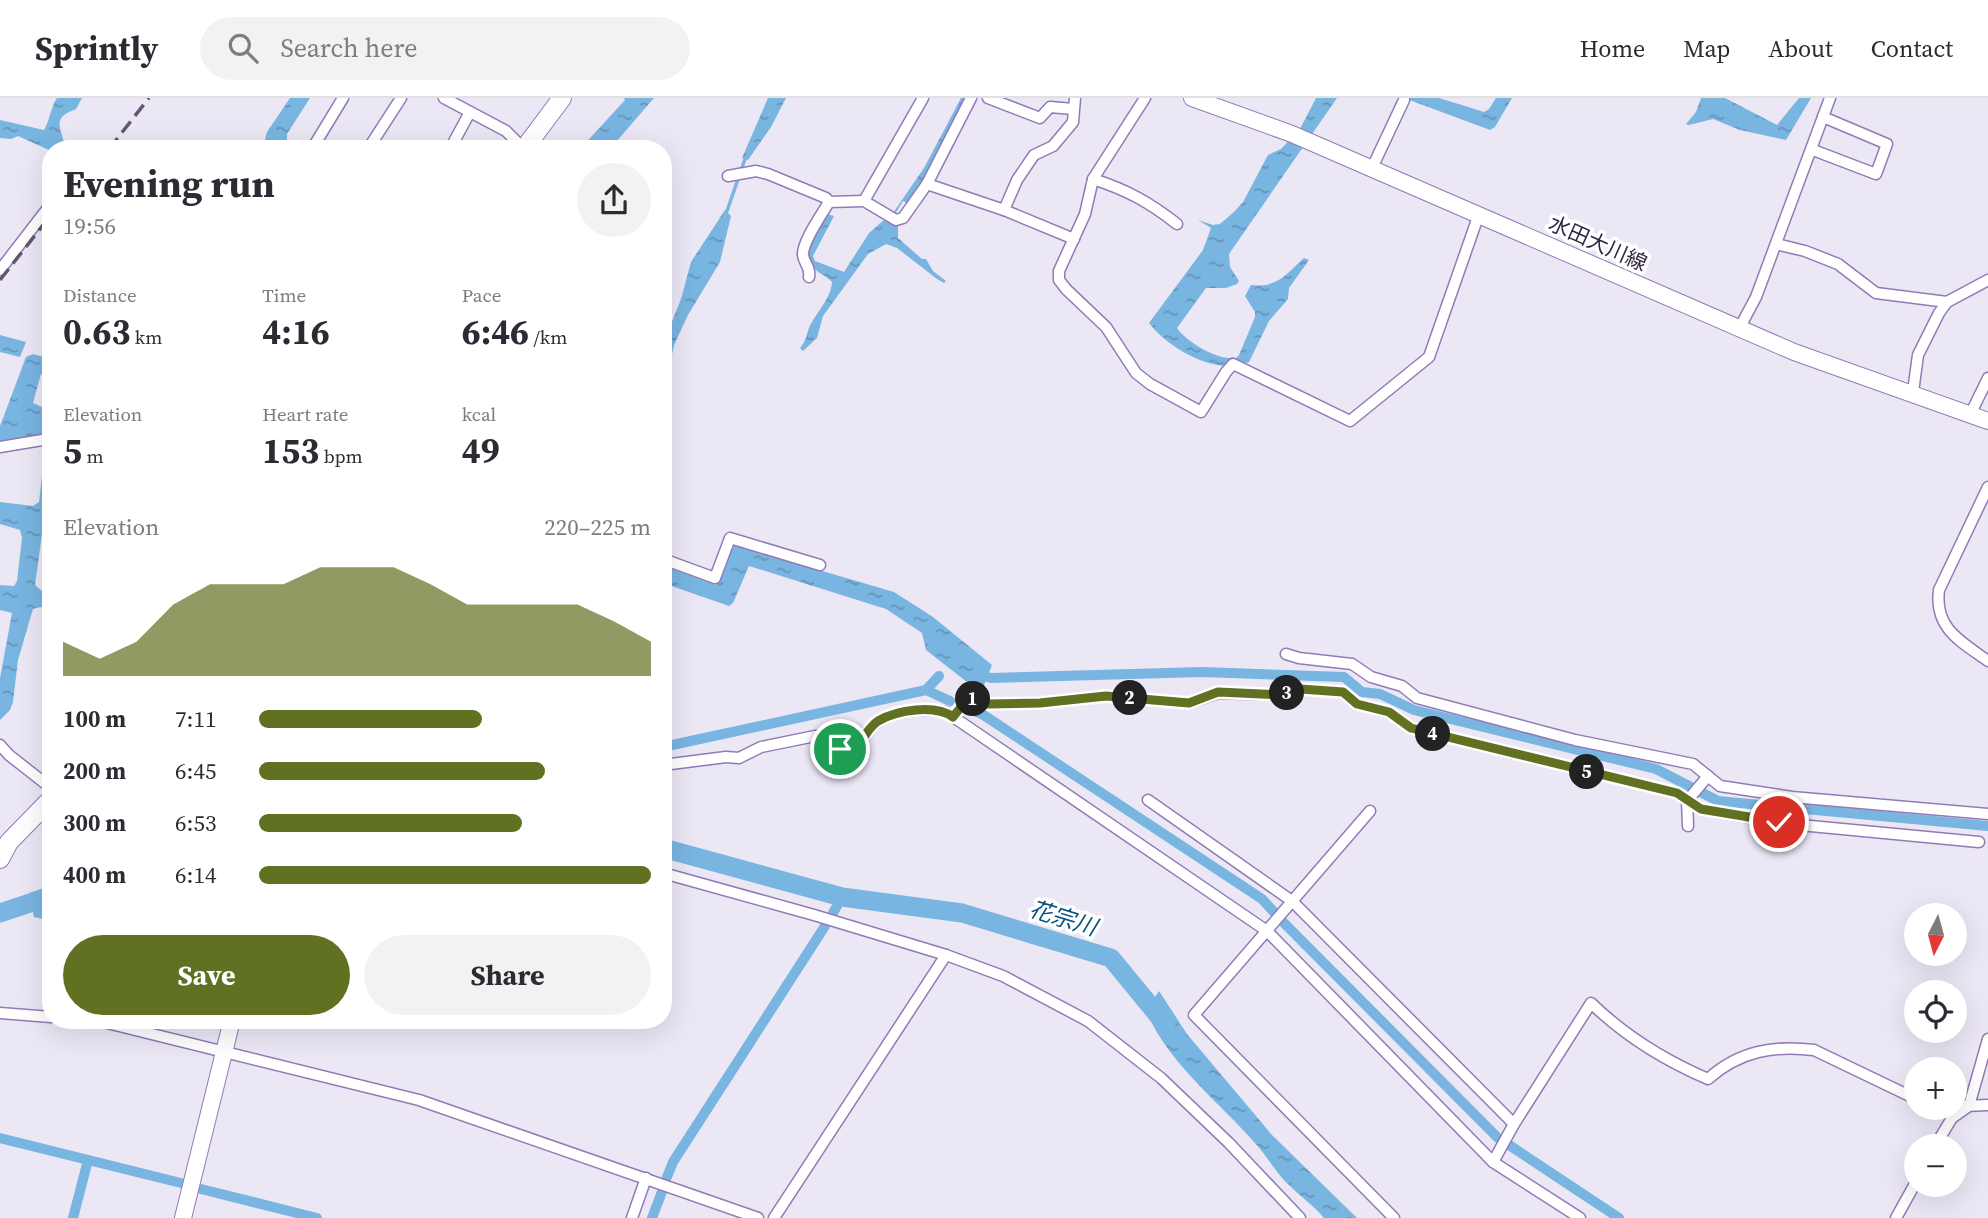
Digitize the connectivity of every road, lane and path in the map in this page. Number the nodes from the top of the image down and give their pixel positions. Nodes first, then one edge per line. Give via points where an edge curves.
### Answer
1 (343, 98) edge
2 (401, 98) edge
3 (444, 98) edge
4 (562, 98) edge
5 (923, 98) edge
6 (971, 98) edge
7 (988, 98) edge
8 (1145, 98) edge
9 (1192, 98) edge
10 (1830, 98) edge
11 (1404, 100) dead end
12 (1216, 102) edge
13 (1074, 103) edge
14 (470, 112) junction
15 (1823, 117) junction
16 (317, 140) edge
17 (374, 140) edge
18 (455, 140) edge
19 (515, 140) edge
20 (531, 140) edge
21 (1812, 150) junction
22 (1373, 168) junction
23 (728, 176) dead end
24 (1093, 179) junction
25 (927, 184) junction
26 (864, 201) junction
27 (830, 202) junction
28 (1004, 210) junction
29 (1479, 214) junction
30 (42, 216) edge
31 (1177, 224) dead end
32 (1074, 239) junction
33 (1776, 244) junction
34 (0, 270) edge
35 (809, 277) dead end
36 (1988, 281) edge
37 (1947, 302) junction
38 (1739, 329) junction
39 (1988, 378) edge
40 (1913, 393) junction
41 (1970, 415) junction
42 (1988, 421) edge
43 (42, 440) edge
44 (0, 446) edge
45 (1988, 487) edge
46 (672, 562) edge
47 (820, 565) dead end
48 (1286, 654) dead end
49 (1988, 661) edge
50 (953, 717) junction
51 (0, 745) edge
52 (672, 764) edge
53 (1708, 776) junction
54 (42, 781) edge
55 (1148, 800) dead end
56 (1686, 801) junction
57 (42, 807) edge
58 (1370, 811) dead end
59 (1988, 814) edge
60 (1688, 826) dead end
61 (5, 840) edge
62 (1979, 842) dead end
63 (0, 859) edge
64 (672, 876) edge
65 (1292, 901) junction
66 (1267, 931) junction
67 (946, 954) junction
68 (0, 1013) edge
69 (42, 1016) edge
70 (132, 1029) edge
71 (230, 1029) edge
72 (1988, 1039) edge
73 (224, 1051) junction
74 (1904, 1093) edge
75 (1988, 1105) edge
76 (1969, 1106) junction
77 (1514, 1125) junction
78 (1942, 1134) edge
79 (1493, 1162) junction
80 (646, 1178) junction
81 (1908, 1197) edge
82 (183, 1218) edge
83 (632, 1218) edge
84 (758, 1218) edge
85 (774, 1218) edge
86 (1300, 1218) edge
87 (1394, 1218) edge
88 (1580, 1218) edge
89 (1896, 1218) edge

1 - 16 street
2 - 17 street
3 - 14 street
4 - 20 main road
5 - 26 street
6 - 25 street
7 - 13 street via 1040,118 1050,107
8 - 24 street
9 - 12 main road, 水田大川線
10 - 15 street
11 - 22 street
12 - 22 main road, 水田大川線
13 - 28 street via 1073,122 1053,146 1034,155
14 - 18 street
14 - 19 street
15 - 21 street
15 - 21 street via 1887,144 1876,174
21 - 33 street
22 - 29 main road, 水田大川線
23 - 27 street via 756,171 768,174
24 - 31 street via 1150,203
24 - 32 street
25 - 26 street via 903,218 896,220
25 - 28 street
26 - 27 street
27 - 35 street via 804,246
28 - 32 street
29 - 32 street via 1429,357 1350,421 1233,364 1201,412 1150,384 1136,373 1106,327 1059,279
29 - 38 main road, 水田大川線
30 - 34 street
33 - 37 street via 1838,264 1876,293
33 - 38 street
36 - 37 street
37 - 40 street via 1918,355
38 - 40 main road, 水田大川線
39 - 41 street
40 - 41 main road, 水田大川線
41 - 42 main road, 水田大川線
43 - 44 street
45 - 49 street via 1938,590 1937,609 1949,630
46 - 47 street via 715,578 730,538
48 - 53 street via 1352,664 1418,698 1575,740 1693,764
50 - 52 street via 933,710 892,716 877,722 858,746 847,750 815,736 761,747 739,758
50 - 56 street via 969,697 988,704 1106,696 1189,703 1218,692 1343,692 1357,704 1389,712 1411,728 1677,793
50 - 66 street
51 - 54 street
53 - 56 street
53 - 59 street via 1720,786 1791,797
55 - 65 street
56 - 60 street
56 - 62 street via 1701,809 1779,822
57 - 61 main road
58 - 65 street
61 - 63 main road
64 - 67 street
65 - 66 street
65 - 77 street
66 - 79 street
66 - 87 street via 1194,1015
67 - 85 street
67 - 86 street via 1003,976 1088,1021 1161,1078
68 - 69 street
70 - 73 street
71 - 73 main road
72 - 76 street
73 - 80 street via 419,1100
73 - 82 main road
74 - 77 street via 1814,1050 1797,1048 1748,1054 1708,1079 1648,1047 1591,1003
75 - 76 street
76 - 78 street via 1952,1118
77 - 79 street
79 - 88 street
80 - 83 street
80 - 84 street
81 - 89 street

